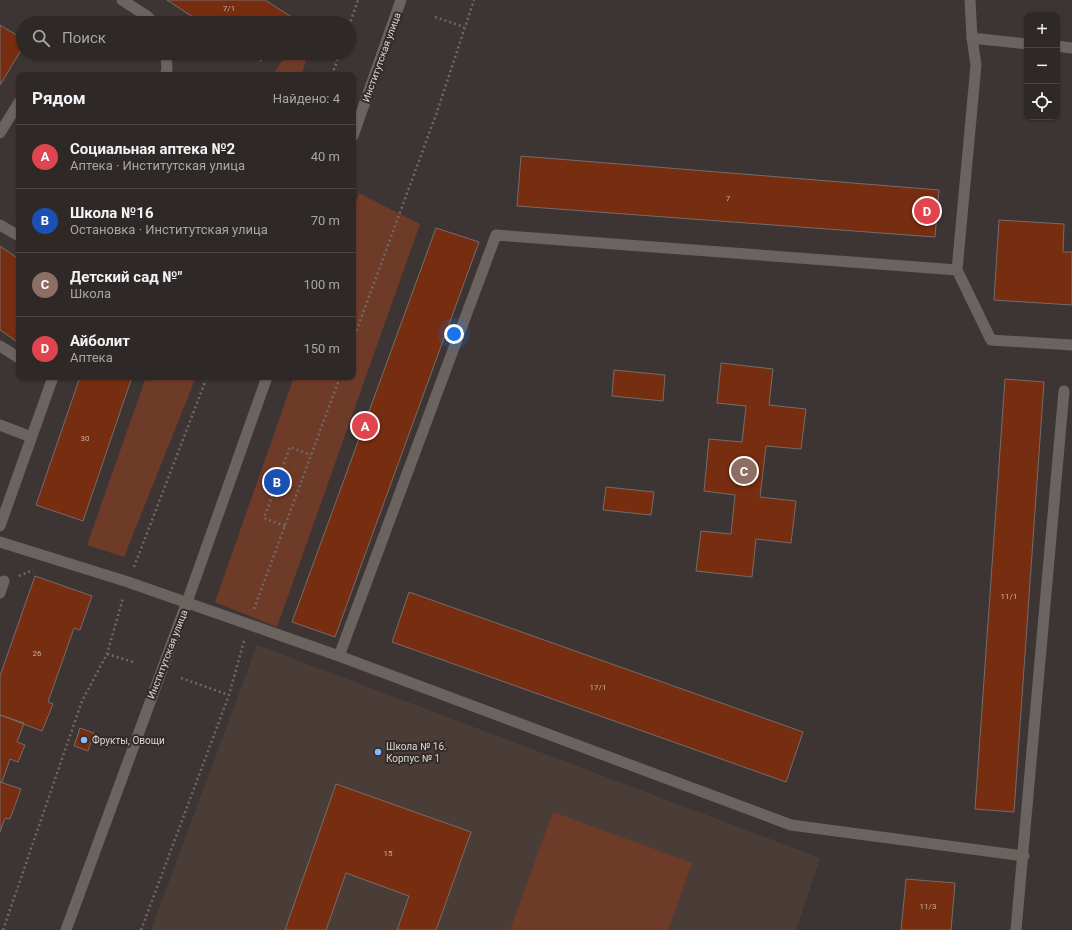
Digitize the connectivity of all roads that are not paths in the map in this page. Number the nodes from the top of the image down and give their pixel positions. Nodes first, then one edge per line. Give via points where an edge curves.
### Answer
1 (122, 0) edge
2 (401, 0) edge
3 (970, 0) edge
4 (147, 16) edge
5 (972, 38) junction
6 (1024, 44) edge
7 (1060, 46) edge
8 (1072, 48) edge
9 (166, 60) edge
10 (166, 72) edge
11 (16, 107) edge
12 (356, 128) edge
13 (0, 133) edge
14 (0, 225) edge
15 (16, 234) edge
16 (957, 270) junction
17 (1072, 345) edge
18 (0, 346) edge
19 (16, 356) edge
20 (51, 380) edge
21 (266, 380) edge
22 (1064, 391) dead end
23 (0, 425) edge
24 (31, 437) junction
25 (0, 526) edge
26 (0, 542) edge
27 (4, 581) dead end
28 (0, 593) edge
29 (186, 602) junction
30 (339, 656) junction
31 (1024, 856) junction
32 (66, 930) edge
33 (1016, 930) edge

1 - 4 main road
2 - 12 main road, Институтская улица
3 - 5 main road
5 - 6 main road
5 - 16 main road via 976,65
7 - 8 main road
9 - 10 main road
11 - 13 main road
14 - 15 main road
16 - 17 main road via 991,340
16 - 30 main road via 496,235
18 - 19 main road
20 - 24 main road
21 - 29 main road, Институтская улица
22 - 31 main road
23 - 24 main road
24 - 25 main road
26 - 29 main road
27 - 28 main road
29 - 30 main road
29 - 32 main road, Институтская улица
30 - 31 main road via 791,825
31 - 33 main road

